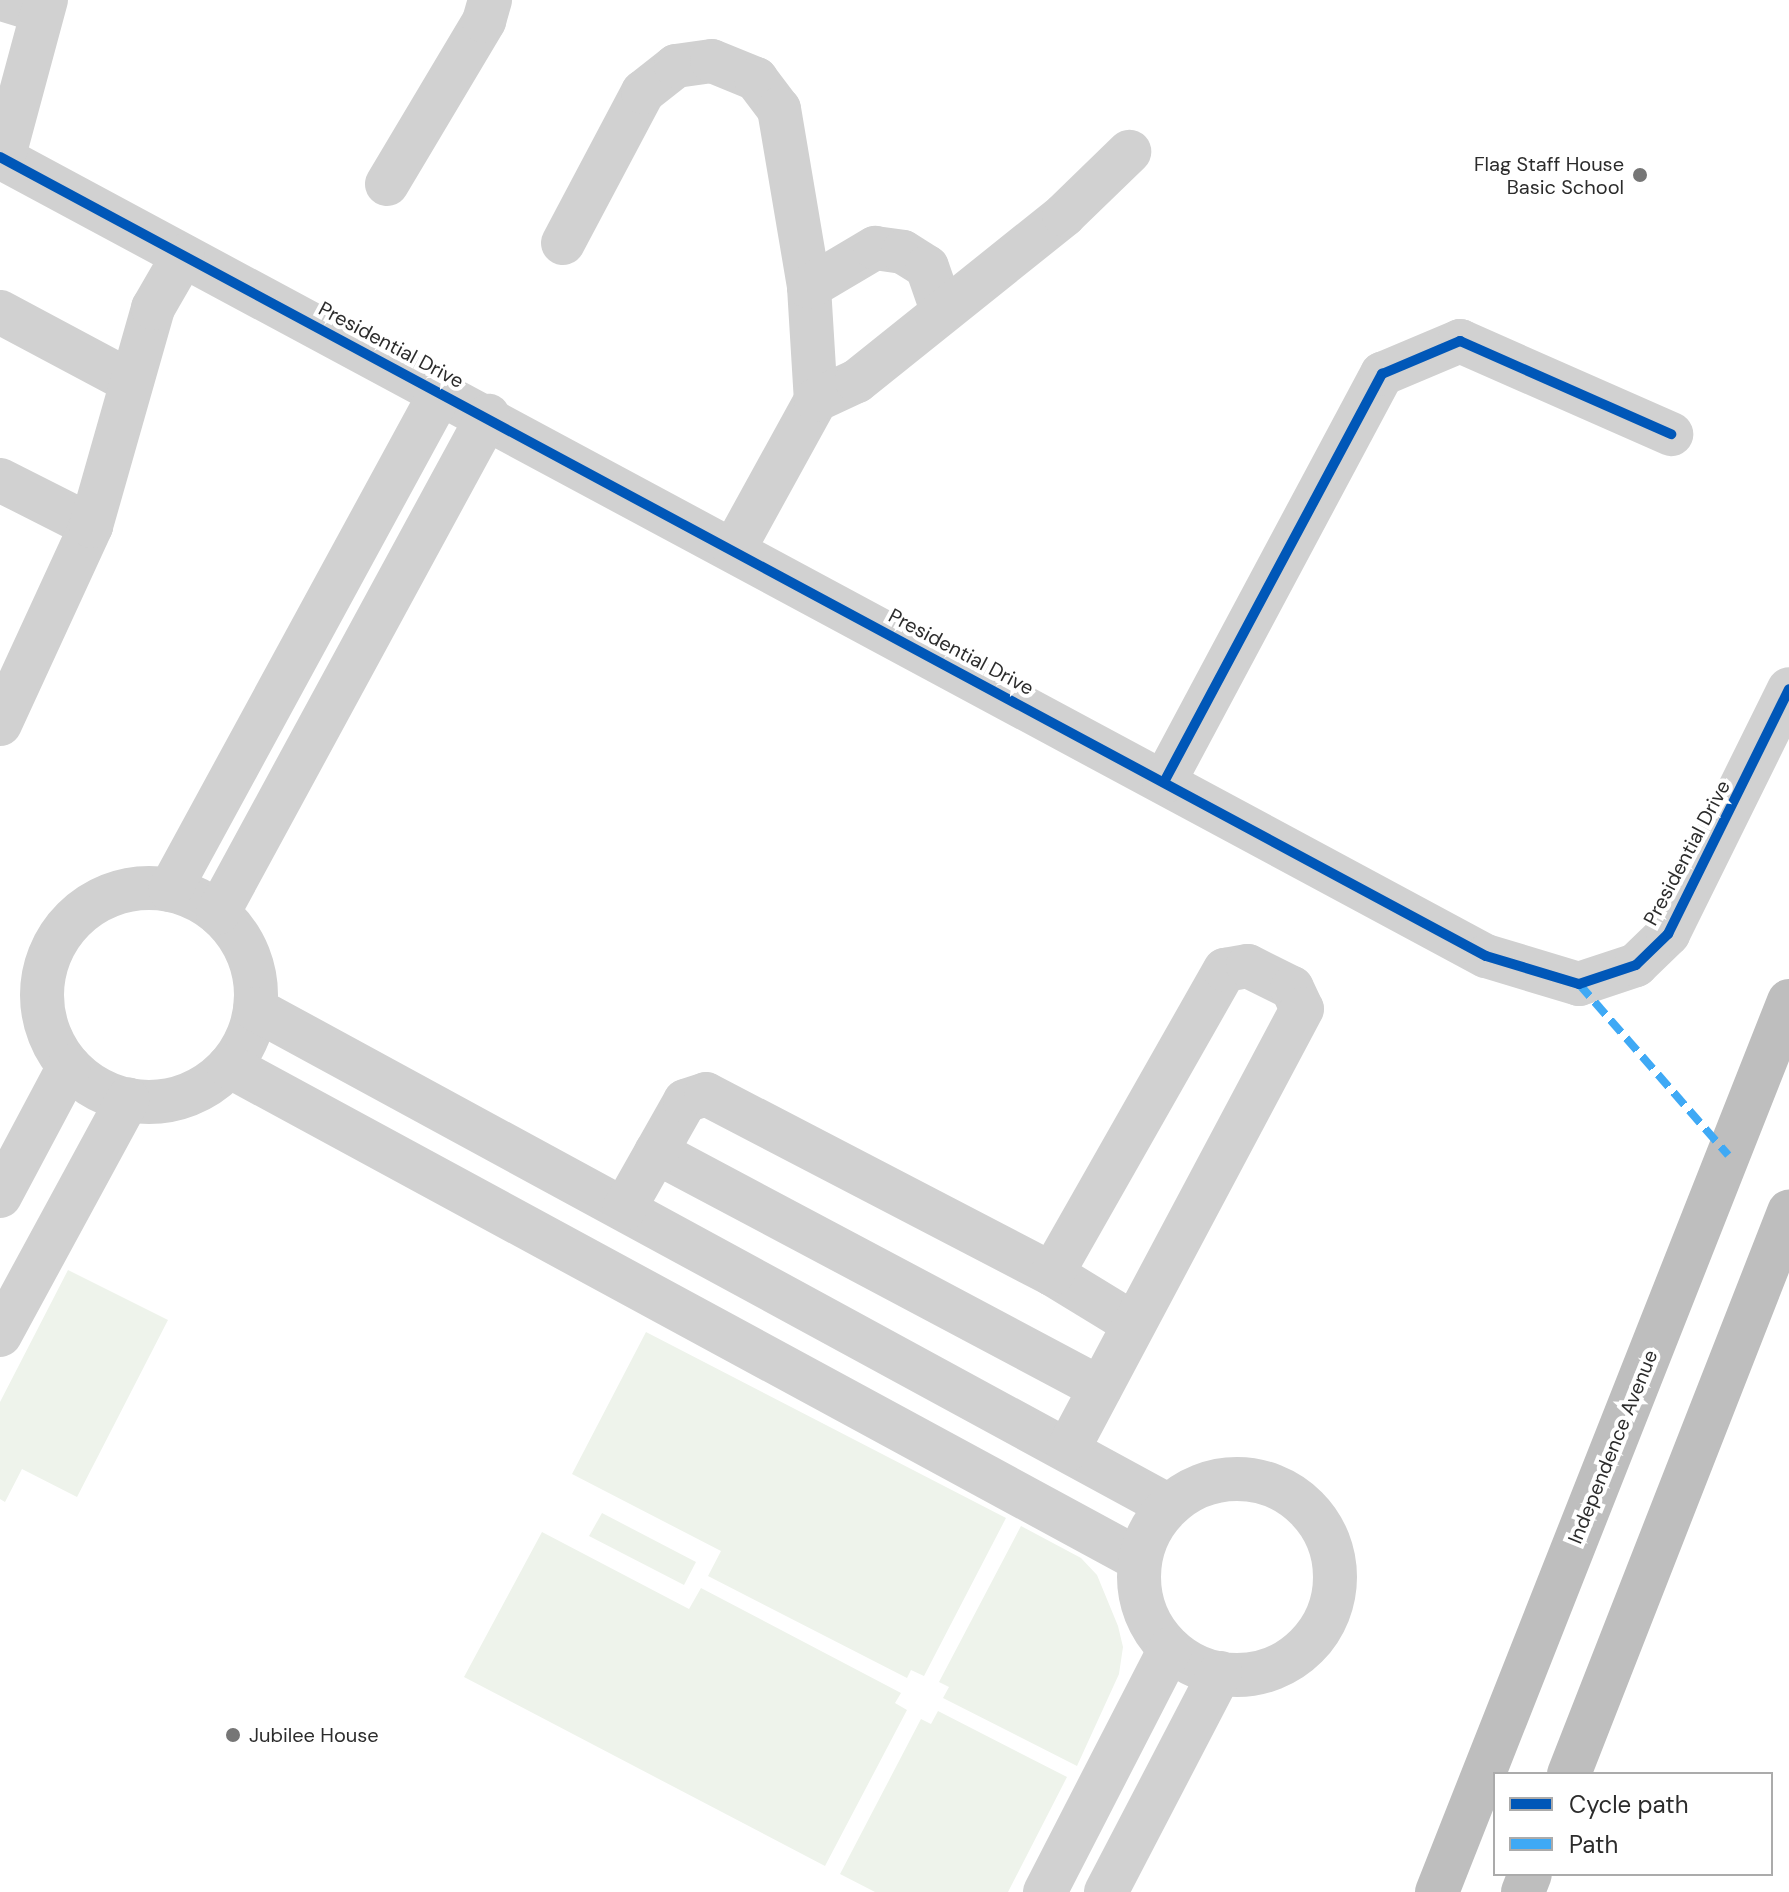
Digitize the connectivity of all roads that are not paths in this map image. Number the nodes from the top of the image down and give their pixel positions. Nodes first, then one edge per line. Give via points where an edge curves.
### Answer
1 (490, 0) edge
2 (31, 4) edge
3 (1129, 152) dead end
4 (2, 158) edge
5 (387, 184) dead end
6 (563, 243) dead end
7 (183, 256) junction
8 (809, 287) junction
9 (942, 310) junction
10 (0, 312) edge
11 (131, 382) junction
12 (441, 392) junction
13 (816, 400) junction
14 (488, 416) junction
15 (1671, 434) dead end
16 (0, 480) edge
17 (91, 526) junction
18 (734, 549) junction
19 (1789, 689) edge
20 (0, 724) edge
21 (1164, 782) junction
22 (170, 890) junction
23 (218, 913) junction
24 (1789, 1001) edge
25 (255, 1009) junction
26 (69, 1066) junction
27 (229, 1066) junction
28 (128, 1099) junction
29 (656, 1152) junction
30 (0, 1196) edge
31 (624, 1209) junction
32 (1789, 1212) edge
33 (1052, 1274) junction
34 (1134, 1324) junction
35 (0, 1335) edge
36 (1100, 1388) junction
37 (1068, 1450) junction
38 (1169, 1506) junction
39 (1140, 1560) junction
40 (1170, 1649) junction
41 (1220, 1673) junction
42 (1570, 1772) edge
43 (1045, 1892) edge
44 (1106, 1892) edge
45 (1437, 1892) edge

1 - 5 street via 484,21
2 - 4 street
3 - 9 street via 1064,215
4 - 7 street, Presidential Drive
6 - 8 street via 643,92 676,66 712,61 756,79 779,109
7 - 11 street via 153,308
7 - 12 street, Presidential Drive
8 - 9 street via 875,248 903,252 927,267
8 - 13 street
9 - 13 street via 857,381
10 - 11 street
11 - 17 street
12 - 14 street, Presidential Drive
12 - 22 street
13 - 18 street
14 - 18 street, Presidential Drive
14 - 23 street
15 - 21 street via 1460,341 1382,374
16 - 17 street
17 - 20 street
18 - 21 street, Presidential Drive
19 - 21 street, Presidential Drive via 1668,934 1636,965 1579,984 1486,956
22 - 23 street
22 - 26 street via 110,895 62,931 50,953 41,1000 45,1024
23 - 25 street via 250,956
24 - 45 highway, Independence Avenue
25 - 27 street via 251,1030
25 - 31 street
26 - 28 street via 96,1087
26 - 30 street
27 - 28 street via 193,1092 172,1099
27 - 39 street
28 - 35 street
29 - 31 street
29 - 33 street via 685,1101 706,1094
29 - 36 street
31 - 37 street
32 - 42 highway
33 - 34 street
33 - 34 street via 1225,970 1248,966 1270,974 1292,988 1302,1009
34 - 36 street
36 - 37 street
37 - 38 street
38 - 39 street via 1145,1540
38 - 41 street via 1203,1484 1243,1478 1263,1482 1290,1494 1313,1513 1332,1549 1336,1568 1331,1608 1311,1643 1259,1673
39 - 40 street via 1143,1608
40 - 41 street
40 - 43 street
41 - 44 street

